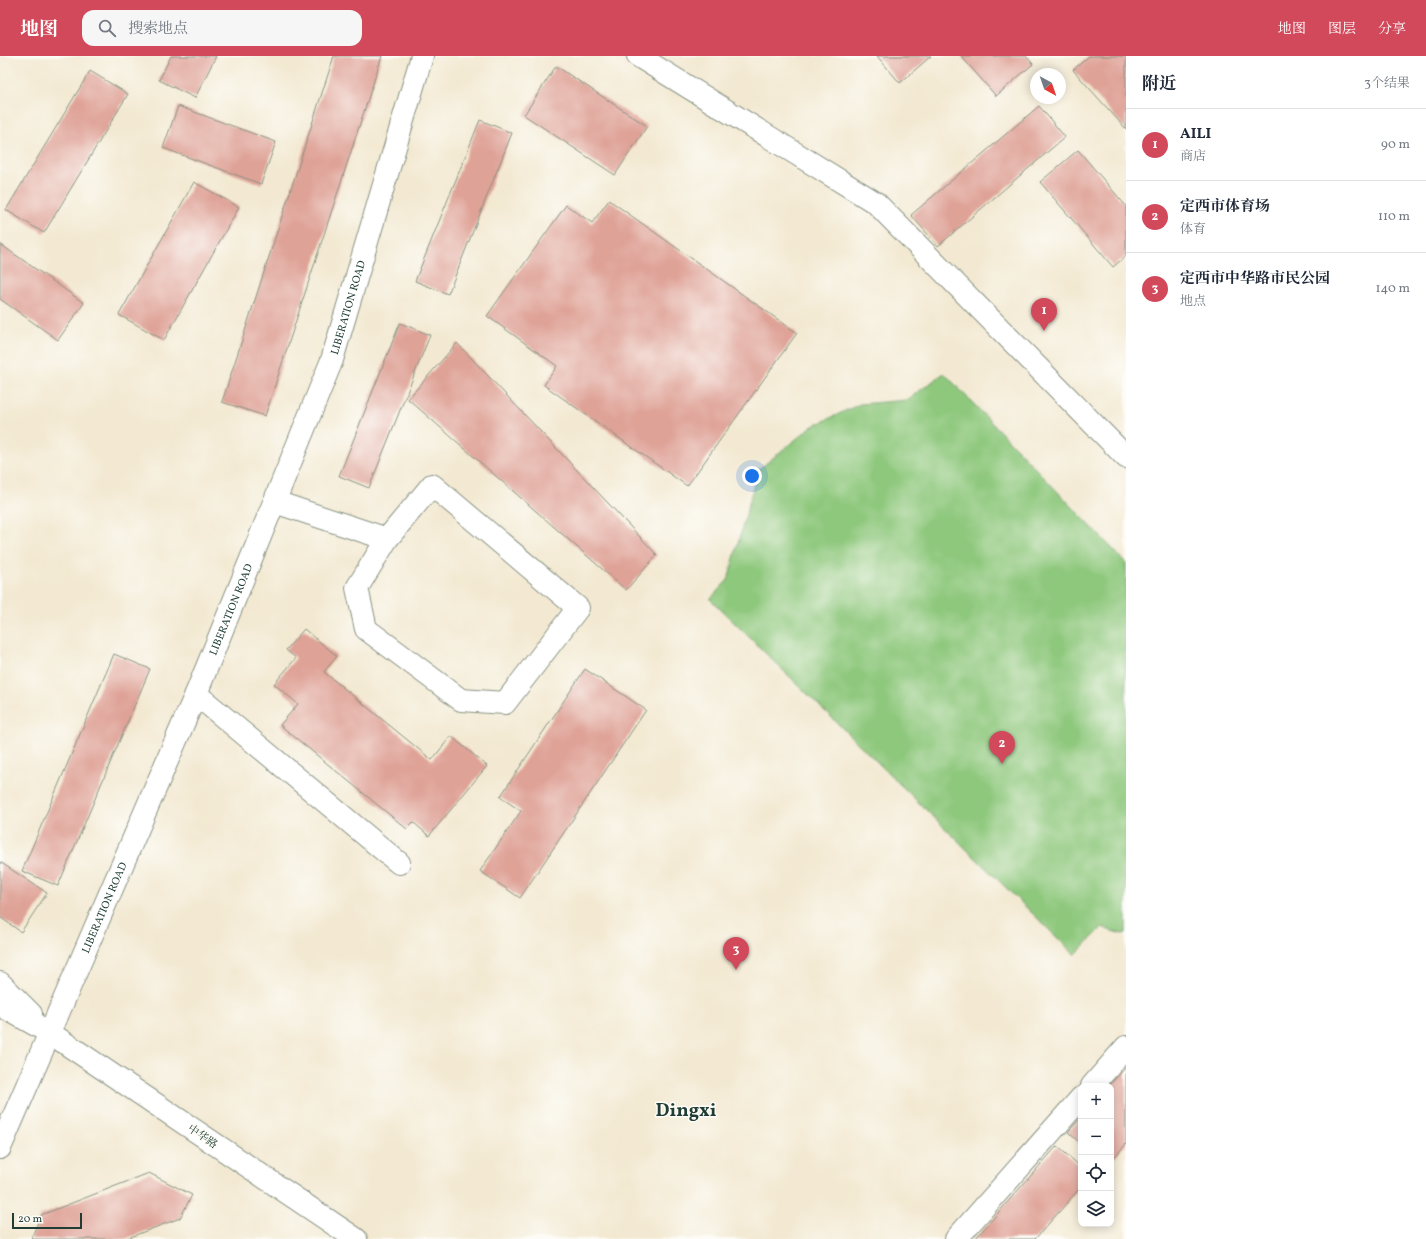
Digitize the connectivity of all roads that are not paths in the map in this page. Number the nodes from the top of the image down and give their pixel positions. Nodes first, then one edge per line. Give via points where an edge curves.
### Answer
1 (422, 56) edge
2 (638, 56) edge
3 (1126, 457) edge
4 (275, 502) junction
5 (387, 539) junction
6 (196, 694) junction
7 (399, 863) dead end
8 (0, 982) edge
9 (0, 1005) edge
10 (50, 1033) junction
11 (1126, 1047) edge
12 (1095, 1083) edge
13 (1078, 1101) edge
14 (0, 1148) edge
15 (356, 1239) edge
16 (956, 1239) edge

1 - 4 street, LIBERATION ROAD via 332,360
2 - 3 street via 876,203
4 - 5 street
4 - 6 street, LIBERATION ROAD
5 - 5 street via 432,485 578,608 505,703 461,700 366,629 357,588
6 - 7 street
6 - 10 street, LIBERATION ROAD
8 - 10 street, 中华路
9 - 10 street, 中华路
10 - 14 street, LIBERATION ROAD
10 - 15 street, 中华路
11 - 12 street
13 - 16 street

